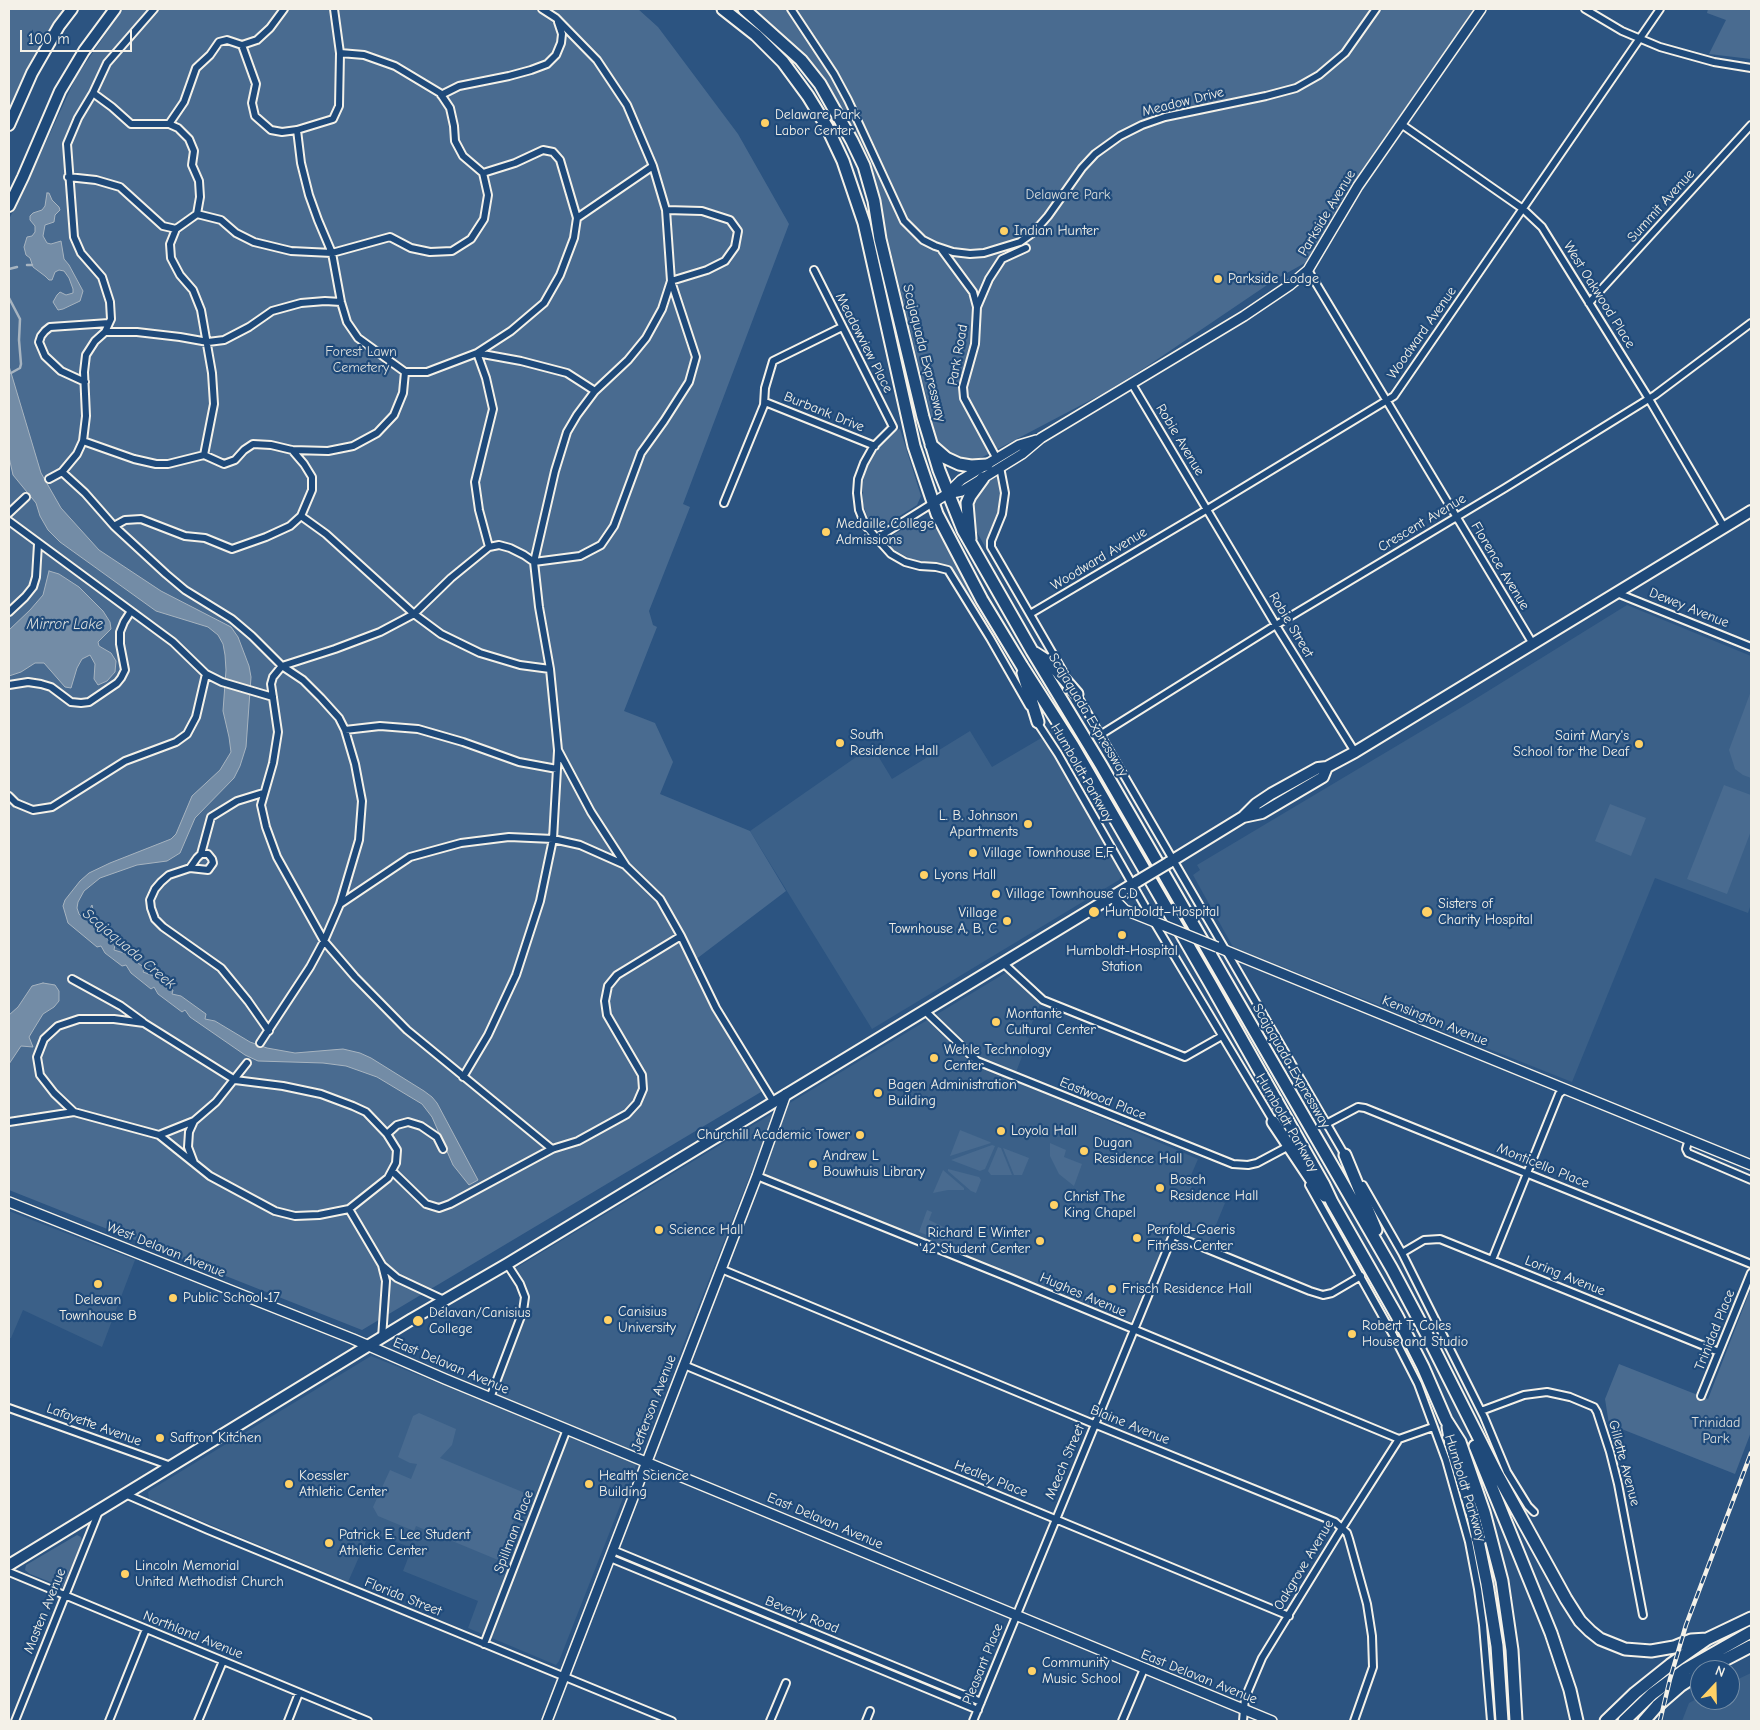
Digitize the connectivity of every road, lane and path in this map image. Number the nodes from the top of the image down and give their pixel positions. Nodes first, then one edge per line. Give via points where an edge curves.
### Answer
1 (72, 9) edge
2 (115, 9) edge
3 (154, 9) edge
4 (284, 9) edge
5 (334, 9) edge
6 (542, 9) edge
7 (723, 9) edge
8 (744, 9) edge
9 (791, 9) edge
10 (1376, 9) edge
11 (1481, 9) edge
12 (1585, 9) edge
13 (1660, 9) edge
14 (556, 18) junction
15 (1640, 39) junction
16 (242, 45) junction
17 (340, 53) junction
18 (1751, 68) edge
19 (93, 93) junction
20 (441, 95) junction
21 (169, 124) junction
22 (1401, 124) junction
23 (9, 125) edge
24 (1751, 125) edge
25 (297, 130) junction
26 (653, 166) junction
27 (483, 173) junction
28 (68, 177) junction
29 (9, 206) edge
30 (1523, 209) junction
31 (666, 210) junction
32 (197, 214) junction
33 (577, 218) junction
34 (176, 229) junction
35 (1026, 248) dead end
36 (942, 250) junction
37 (332, 253) junction
38 (814, 270) dead end
39 (1308, 270) junction
40 (672, 281) junction
41 (341, 302) junction
42 (1589, 303) junction
43 (977, 307) junction
44 (109, 323) junction
45 (1751, 323) edge
46 (842, 326) junction
47 (105, 332) junction
48 (208, 342) junction
49 (477, 353) junction
50 (405, 372) junction
51 (85, 382) junction
52 (1132, 384) junction
53 (595, 391) junction
54 (1648, 399) junction
55 (1387, 400) junction
56 (765, 402) junction
57 (83, 441) junction
58 (931, 445) junction
59 (875, 446) junction
60 (292, 450) junction
61 (204, 455) junction
62 (999, 463) junction
63 (987, 465) junction
64 (62, 472) junction
65 (983, 478) junction
66 (49, 479) dead end
67 (947, 494) junction
68 (26, 497) dead end
69 (724, 503) dead end
70 (933, 504) junction
71 (1206, 509) junction
72 (1751, 511) edge
73 (9, 513) edge
74 (301, 516) junction
75 (1456, 517) junction
76 (9, 521) edge
77 (114, 526) junction
78 (1724, 528) junction
79 (877, 538) junction
80 (38, 544) junction
81 (971, 545) junction
82 (489, 547) junction
83 (534, 562) junction
84 (1617, 592) junction
85 (132, 611) junction
86 (9, 612) edge
87 (414, 614) junction
88 (1030, 614) junction
89 (1276, 625) junction
90 (1532, 644) junction
91 (1751, 647) edge
92 (1032, 652) junction
93 (282, 666) junction
94 (1022, 666) junction
95 (550, 669) junction
96 (206, 674) junction
97 (9, 685) edge
98 (1076, 694) junction
99 (273, 697) junction
100 (1038, 722) junction
101 (346, 730) junction
102 (1100, 735) junction
103 (558, 750) junction
104 (1354, 752) junction
105 (557, 769) junction
106 (264, 794) junction
107 (9, 796) edge
108 (553, 839) junction
109 (201, 854) junction
110 (1171, 861) junction
111 (626, 866) junction
112 (190, 868) junction
113 (1135, 882) junction
114 (1112, 897) junction
115 (340, 904) junction
116 (1154, 922) junction
117 (682, 936) junction
118 (324, 941) junction
119 (1227, 952) junction
120 (1003, 963) junction
121 (72, 978) dead end
122 (924, 1010) junction
123 (144, 1022) junction
124 (269, 1031) junction
125 (1222, 1036) junction
126 (260, 1043) dead end
127 (247, 1063) dead end
128 (463, 1077) junction
129 (235, 1080) junction
130 (1565, 1089) junction
131 (786, 1094) junction
132 (773, 1101) junction
133 (74, 1112) junction
134 (194, 1121) junction
135 (9, 1122) edge
136 (1273, 1122) junction
137 (1326, 1124) junction
138 (387, 1134) junction
139 (159, 1135) junction
140 (1688, 1139) junction
141 (1287, 1146) junction
142 (443, 1149) dead end
143 (552, 1149) junction
144 (1345, 1155) junction
145 (194, 1164) junction
146 (1751, 1165) edge
147 (393, 1172) junction
148 (1527, 1173) junction
149 (756, 1176) junction
150 (1751, 1180) edge
151 (9, 1202) edge
152 (1332, 1202) junction
153 (349, 1209) junction
154 (1402, 1253) junction
155 (1492, 1260) junction
156 (507, 1264) junction
157 (1751, 1264) edge
158 (382, 1265) junction
159 (721, 1269) junction
160 (1392, 1269) junction
161 (1751, 1273) edge
162 (1360, 1276) junction
163 (444, 1300) junction
164 (1134, 1330) junction
165 (382, 1338) junction
166 (369, 1346) junction
167 (1719, 1352) junction
168 (684, 1365) junction
169 (1701, 1396) dead end
170 (490, 1398) junction
171 (9, 1408) edge
172 (1480, 1411) junction
173 (1446, 1420) junction
174 (1469, 1421) junction
175 (1095, 1425) junction
176 (1434, 1427) junction
177 (567, 1429) junction
178 (1399, 1439) junction
179 (646, 1462) junction
180 (171, 1466) junction
181 (125, 1494) junction
182 (100, 1510) junction
183 (1534, 1512) dead end
184 (1055, 1519) junction
185 (1342, 1527) junction
186 (612, 1554) junction
187 (9, 1565) edge
188 (9, 1572) edge
189 (65, 1595) junction
190 (739, 1603) junction
191 (736, 1610) junction
192 (1016, 1615) junction
193 (1643, 1615) dead end
194 (1289, 1616) junction
195 (1751, 1618) edge
196 (146, 1629) junction
197 (1751, 1632) edge
198 (1707, 1640) junction
199 (484, 1644) junction
200 (1751, 1646) edge
201 (856, 1651) junction
202 (853, 1658) junction
203 (1724, 1660) edge
204 (223, 1661) junction
205 (1144, 1669) junction
206 (564, 1677) junction
207 (1690, 1680) edge
208 (786, 1683) dead end
209 (299, 1693) junction
210 (981, 1702) junction
211 (978, 1710) junction
212 (1244, 1710) junction
213 (870, 1711) dead end
214 (15, 1721) edge
215 (109, 1721) edge
216 (198, 1721) edge
217 (288, 1721) edge
218 (368, 1721) edge
219 (547, 1721) edge
220 (672, 1721) edge
221 (770, 1721) edge
222 (866, 1721) edge
223 (973, 1721) edge
224 (1122, 1721) edge
225 (1243, 1721) edge
226 (1272, 1721) edge
227 (1354, 1721) edge
228 (1491, 1721) edge
229 (1502, 1721) edge
230 (1516, 1721) edge
231 (1577, 1721) edge
232 (1606, 1721) edge
233 (1624, 1721) edge
234 (1644, 1721) edge

1 - 23 main road via 32,73
2 - 29 main road via 84,50 60,91
3 - 19 street via 107,63
4 - 16 street via 257,40
5 - 17 street
6 - 14 street
7 - 70 highway, Scajaquada Expressway via 756,35 782,62 808,96 843,161 864,223 914,446
8 - 58 highway, Scajaquada Expressway via 802,60 820,84 864,166
9 - 36 street, Meadow Drive via 848,100 904,222 923,240
10 - 36 street, Meadow Drive via 1345,53 1319,75 1296,88 1165,117 1112,141 1082,168 1048,216 1020,242 984,253
11 - 22 street, Parkside Avenue
12 - 15 street
13 - 15 street, Woodward Avenue
14 - 20 street via 562,34 561,43 547,64 459,86
14 - 26 street via 596,60 627,105
15 - 18 street via 1683,54
15 - 30 street, Woodward Avenue
16 - 21 street via 227,40 219,42 196,68 184,102
16 - 25 street via 256,84 252,103 255,116 271,130
17 - 20 street via 364,55 395,66
17 - 25 street via 339,106 333,119
19 - 21 street via 131,124
19 - 28 street via 67,144
20 - 27 street via 450,108 454,141 463,156
21 - 32 street via 189,139 194,151 192,165 199,181 200,197
22 - 30 street, West Oakwood Place
22 - 39 street, Parkside Avenue via 1349,199
24 - 42 street, Summit Avenue
25 - 37 street via 309,194
26 - 31 street
26 - 33 street
27 - 33 street via 544,150 553,152 560,160
27 - 37 street via 488,195 484,219 471,239 452,251 430,252 411,248 390,237
28 - 34 street via 120,187 163,226
28 - 44 street via 74,237 82,253 102,277 110,302
30 - 42 street, West Oakwood Place via 1542,227
30 - 55 street, Woodward Avenue via 1394,396
31 - 40 street
31 - 40 street via 702,211 730,220 738,231 735,247 725,261
32 - 34 street
32 - 37 street via 221,220 254,242 291,251
33 - 49 street via 574,238 544,303 511,331
34 - 48 street via 170,244 171,258 193,290
35 - 43 street, Park Road via 1002,258
36 - 43 street, Park Road via 973,292
37 - 41 street
38 - 46 street, Meadowview Place
39 - 52 street, Parkside Avenue via 1252,310
39 - 55 street, Florence Avenue
40 - 53 street via 662,310 646,338
40 - 83 street via 696,357 689,382 641,453 614,526 601,545 580,556
41 - 48 street via 301,303 272,311 224,340
41 - 50 street via 347,322 358,338
42 - 54 street, West Oakwood Place
43 - 62 street, Park Road via 975,344 963,387 964,398
44 - 47 street
44 - 51 street via 50,327 41,336 39,342 45,356 61,371
45 - 54 street, Crescent Avenue
46 - 56 street via 773,360 765,388
46 - 59 street, Meadowview Place via 893,427
47 - 48 street via 137,332
47 - 51 street via 86,356
48 - 61 street via 214,404
49 - 50 street via 427,372
49 - 53 street via 567,373
49 - 82 street via 493,409 475,482
50 - 60 street via 403,393 394,415 377,433 353,446 328,451
51 - 57 street
52 - 62 street, Parkside Avenue via 1041,438 1019,445
52 - 71 street, Robie Avenue
53 - 83 street via 567,432
54 - 75 street, Crescent Avenue
54 - 78 street, West Oakwood Place
55 - 71 street, Woodward Avenue
55 - 75 street, Florence Avenue
56 - 59 street, Burbank Drive
56 - 69 street
57 - 61 street via 156,464
57 - 64 street
58 - 63 highway via 956,463
58 - 67 highway, Scajaquada Expressway
59 - 79 street via 864,463 857,493 865,525
60 - 61 street via 253,444 235,460 224,464
60 - 74 street via 312,477 312,490
62 - 63 street, Parkside Avenue
62 - 65 street, Parkside Avenue
62 - 88 street, Park Road via 1004,483 1004,504 991,547
63 - 67 street, Parkside Avenue via 961,480
64 - 66 street
64 - 77 street
65 - 67 street, Parkside Avenue via 962,491
65 - 81 highway via 967,503
67 - 70 street, Parkside Avenue
67 - 81 highway, Scajaquada Expressway
68 - 73 street
70 - 79 street
70 - 94 highway, Scajaquada Expressway via 982,600
71 - 88 street, Woodward Avenue
71 - 89 street, Robie Street
72 - 78 main road
74 - 77 street via 290,526 232,549 141,519 125,520
74 - 87 street via 326,534
75 - 89 street, Crescent Avenue
75 - 90 street, Florence Avenue
76 - 80 street
77 - 93 street via 185,590 232,619
78 - 84 main road
79 - 100 street, Humboldt Parkway via 891,554 905,562 948,570
80 - 85 street
80 - 86 street via 33,587 26,598
81 - 92 highway, Scajaquada Expressway
82 - 83 street via 510,548
82 - 87 street
83 - 95 street
84 - 90 main road
84 - 91 street, Dewey Avenue
85 - 96 street via 173,642
85 - 97 street via 120,632 126,670 122,678 88,702 71,702 41,684
87 - 93 street via 380,632
87 - 95 street via 441,634 480,653 520,665
88 - 98 street
89 - 102 street, Crescent Avenue
89 - 104 street, Robie Street
90 - 104 main road
92 - 98 highway via 1049,662
92 - 160 highway, Scajaquada Expressway via 1101,765
93 - 99 street via 273,677
93 - 101 street via 322,698
94 - 100 highway
94 - 152 highway, Scajaquada Expressway via 1073,746
95 - 103 street
96 - 99 street
96 - 107 street via 196,717 187,734 176,742 125,762 52,807 33,810 16,803
98 - 102 street
99 - 106 street via 278,732
100 - 113 street, Humboldt Parkway
101 - 105 street via 380,726 418,730 519,762
101 - 115 street via 362,801 359,840
102 - 110 street
103 - 105 street
103 - 111 street via 591,812
104 - 110 main road via 1327,767 1323,777 1316,782 1262,813 1243,817
105 - 108 street
106 - 109 street via 237,801 211,817
106 - 118 street via 261,805 277,857
108 - 111 street via 580,845
108 - 115 street via 509,837 461,843 410,857
108 - 128 street via 540,901 516,975 488,1035
109 - 112 street
109 - 112 street via 208,854 212,859 210,870
110 - 113 main road, bridge
110 - 119 street
111 - 117 street via 660,899
112 - 124 street via 169,876 155,889 150,900 155,919 221,968
113 - 114 main road
113 - 116 street, Humboldt Parkway
114 - 116 street, Kensington Avenue via 1125,910
114 - 120 main road
115 - 118 street
116 - 119 street, Kensington Avenue, bridge
116 - 125 street, Humboldt Parkway
117 - 132 street via 716,1008
117 - 143 street via 617,975 608,986 607,1015 642,1075 643,1089 637,1103 627,1114 578,1141
118 - 124 street
118 - 128 street via 407,1030
119 - 130 street, Kensington Avenue
119 - 137 street
120 - 122 main road
120 - 125 street via 1043,1000 1185,1057
121 - 123 street
122 - 131 main road
122 - 141 street, Eastwood Place via 977,1061 1233,1164 1257,1163
123 - 129 street
123 - 133 street via 79,1019 58,1026 44,1039 37,1057 40,1075
124 - 126 street
125 - 136 street, Humboldt Parkway
127 - 129 street
128 - 143 street
129 - 134 street
129 - 138 street via 321,1094 366,1112
130 - 140 street, Kensington Avenue
130 - 148 street via 1559,1094
131 - 132 main road
131 - 149 street, Jefferson Avenue
132 - 156 main road
133 - 135 street
133 - 139 street
134 - 139 street
134 - 145 street via 188,1147
136 - 141 street, Humboldt Parkway
136 - 152 highway via 1317,1188
137 - 144 street
137 - 148 street, Monticello Place via 1362,1107
138 - 142 street via 397,1125 408,1122 437,1137
138 - 147 street via 397,1150
139 - 145 street
140 - 146 street, Kensington Avenue
140 - 150 street via 1688,1153
141 - 162 street, Humboldt Parkway
143 - 147 street via 439,1208 426,1204
144 - 154 street
144 - 160 highway
145 - 153 street via 275,1211 295,1216
147 - 153 street
148 - 155 street
148 - 157 street, Monticello Place
149 - 159 street, Jefferson Avenue
149 - 164 street, Hughes Avenue
151 - 166 street, West Delavan Avenue
152 - 173 highway, Scajaquada Expressway via 1397,1316
153 - 158 street
154 - 155 street, Loring Avenue via 1424,1240 1440,1239
154 - 172 street
155 - 167 street, Loring Avenue
156 - 163 main road
156 - 170 street via 525,1296 523,1311
158 - 163 street via 397,1278
158 - 165 street via 386,1281
159 - 168 street, Jefferson Avenue
159 - 175 street, Blaine Avenue
160 - 174 highway, Scajaquada Expressway
161 - 167 street, Trinidad Place
162 - 164 street, Meech Street via 1323,1295 1173,1235
162 - 176 street, Humboldt Parkway via 1418,1384
163 - 165 main road
164 - 175 street, Meech Street
164 - 178 street, Hughes Avenue
165 - 166 main road
166 - 170 street, East Delavan Avenue
166 - 180 main road
167 - 169 street, Trinidad Place
168 - 179 street, Jefferson Avenue
168 - 184 street, Hedley Place
170 - 177 street, East Delavan Avenue
171 - 180 street, Lafayette Avenue
172 - 183 street via 1507,1472
172 - 193 street, Gillette Avenue via 1524,1395 1546,1392 1570,1397 1594,1407 1598,1412 1618,1484
173 - 229 highway via 1473,1516 1487,1584 1497,1646
173 - 230 highway via 1460,1442 1469,1466 1495,1553 1511,1641
174 - 198 highway via 1566,1599 1590,1631 1613,1645 1638,1651 1665,1649 1691,1640
174 - 231 highway via 1470,1434 1551,1633
175 - 184 street, Meech Street
175 - 185 street, Blaine Avenue
176 - 178 street
176 - 228 street, Humboldt Parkway via 1469,1542 1483,1626
177 - 179 street, East Delavan Avenue
177 - 199 street, Spillman Place
178 - 185 street, Oakgrove Avenue
179 - 186 street, Jefferson Avenue
179 - 192 street, East Delavan Avenue
180 - 181 main road
181 - 182 main road
181 - 199 street, Florida Street
182 - 187 main road
182 - 189 street, Masten Avenue
184 - 192 street, Meech Street
184 - 194 street, Hedley Place
185 - 194 street, Oakgrove Avenue
185 - 227 street via 1349,1539 1370,1619 1374,1657 1371,1677
186 - 190 street, Beverly Road
186 - 191 street, Beverly Road
186 - 206 street, Jefferson Avenue
188 - 189 street, Northland Avenue
189 - 196 street, Northland Avenue
189 - 214 street, Masten Avenue
190 - 191 street
190 - 201 street, Beverly Road
191 - 202 street, Beverly Road
192 - 205 street, East Delavan Avenue
192 - 210 street, Pleasant Place
194 - 212 street, Oakgrove Avenue via 1262,1658 1245,1698
195 - 198 highway
196 - 204 street, Northland Avenue
196 - 215 street
197 - 233 highway via 1686,1669 1652,1694
198 - 232 highway via 1657,1674
199 - 206 street, Florida Street
200 - 203 highway
201 - 202 street
201 - 210 street, Beverly Road
202 - 211 street, Beverly Road
204 - 209 street, Northland Avenue
204 - 216 street
205 - 212 street, East Delavan Avenue
205 - 224 street
206 - 219 street, Jefferson Avenue
206 - 220 street, Florida Street
207 - 234 highway via 1662,1701
208 - 221 street
209 - 217 street
209 - 218 street, Northland Avenue
210 - 211 street, Pleasant Place
211 - 223 street, Pleasant Place
212 - 225 street, Oakgrove Avenue
212 - 226 street, East Delavan Avenue
213 - 222 street

